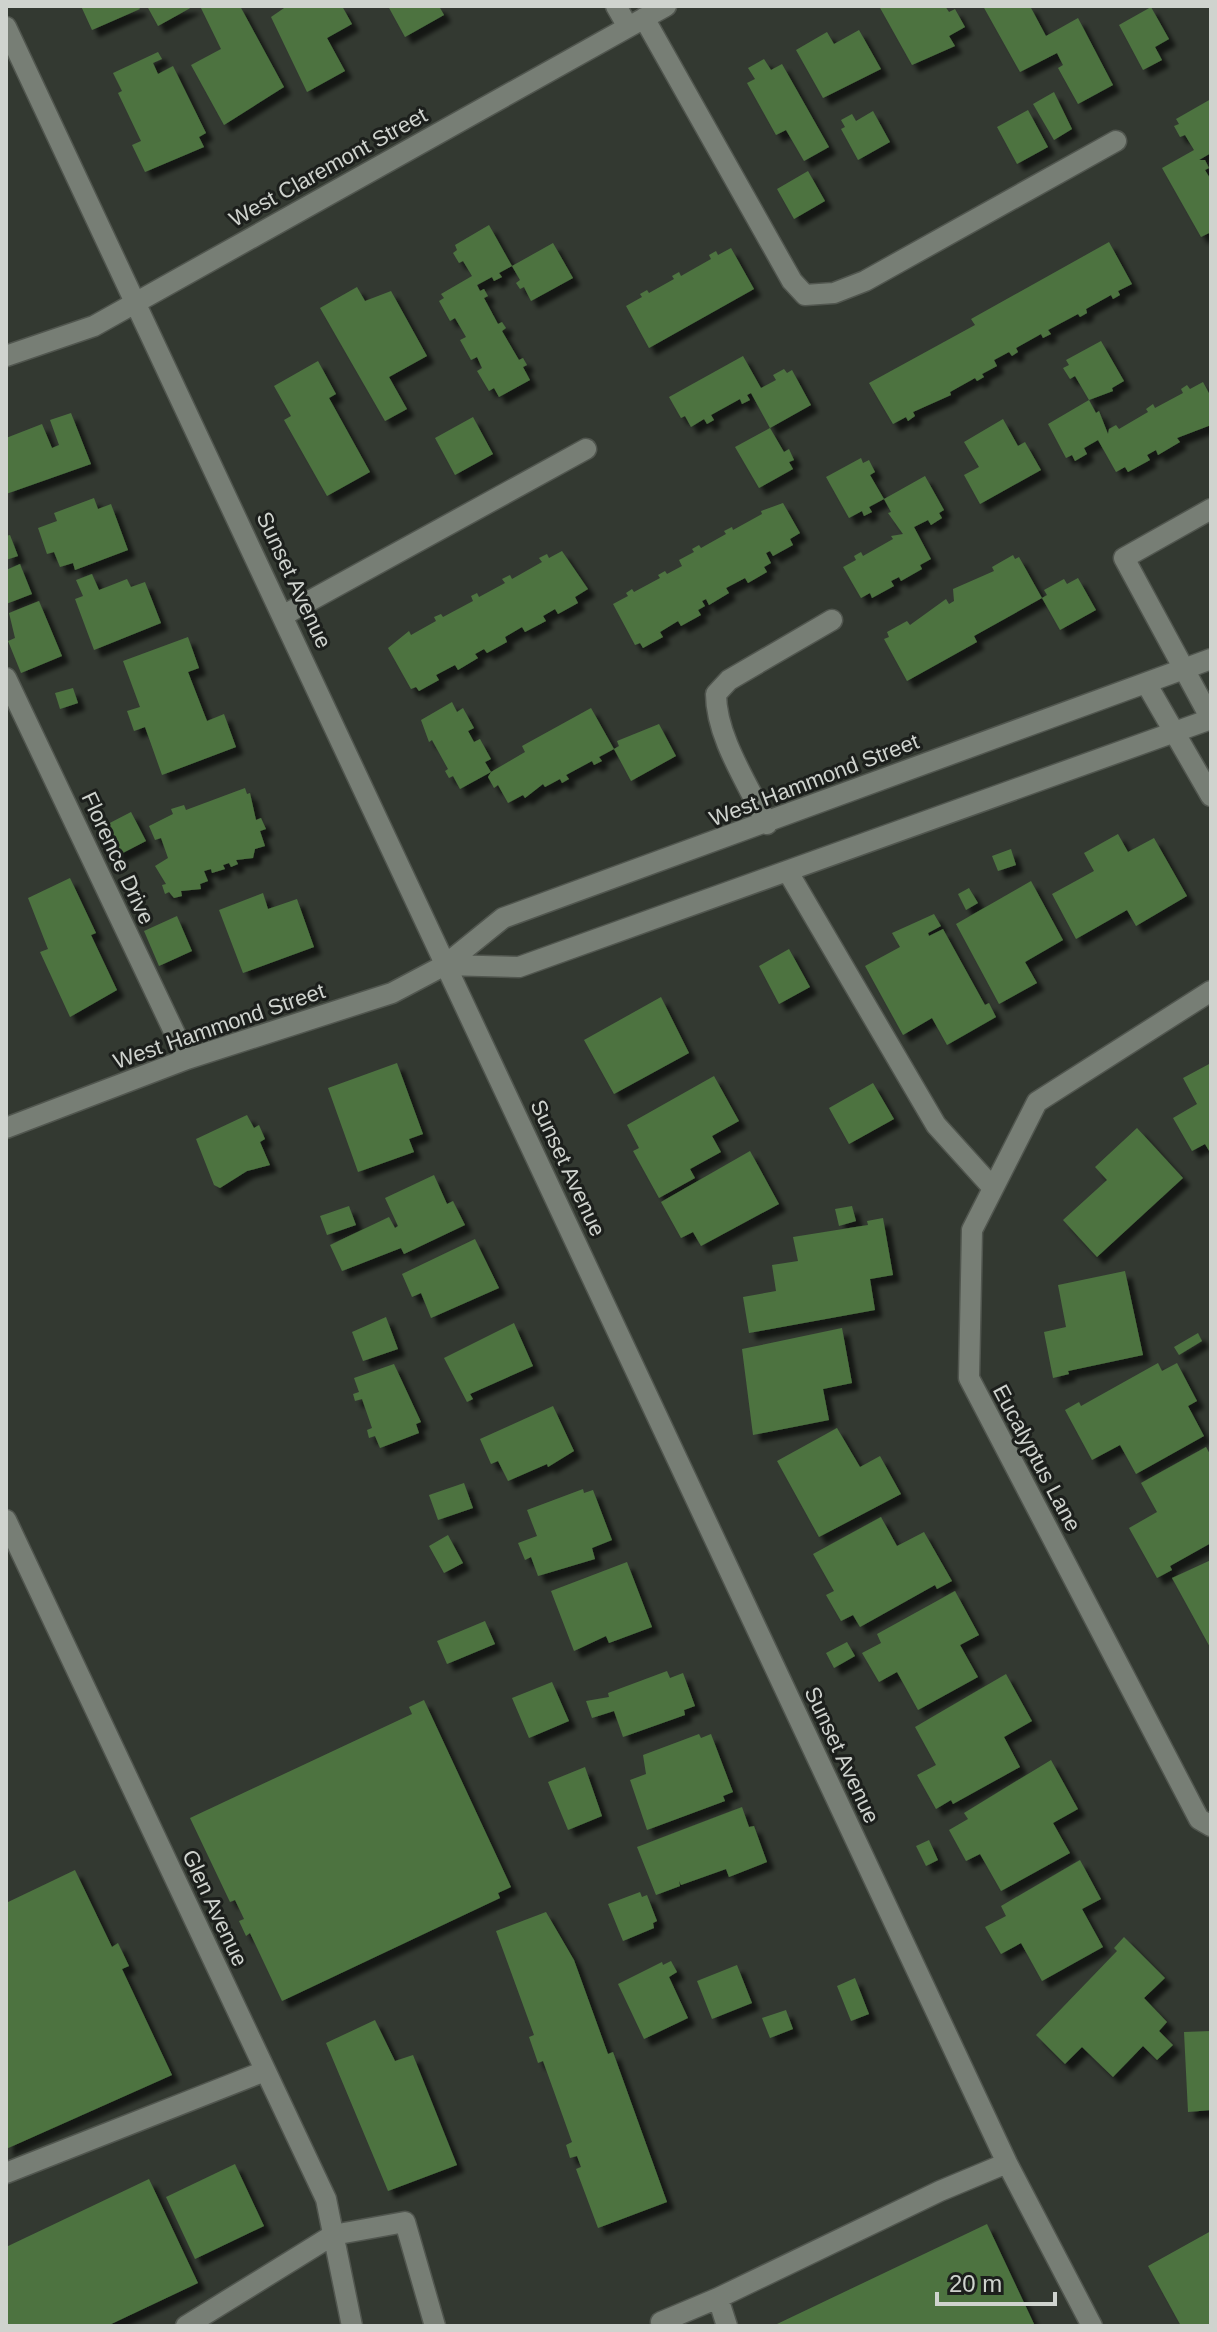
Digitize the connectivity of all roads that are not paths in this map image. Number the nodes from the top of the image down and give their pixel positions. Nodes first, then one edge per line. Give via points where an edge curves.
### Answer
1 (616, 6) edge
2 (666, 6) edge
3 (636, 23) junction
4 (6, 27) edge
5 (1116, 141) dead end
6 (136, 302) junction
7 (6, 356) edge
8 (586, 449) dead end
9 (1211, 509) edge
10 (284, 615) junction
11 (832, 620) dead end
12 (1211, 659) edge
13 (1183, 669) junction
14 (6, 678) edge
15 (1146, 683) junction
16 (1211, 719) edge
17 (1174, 731) junction
18 (1211, 796) edge
19 (767, 824) junction
20 (788, 872) junction
21 (445, 965) junction
22 (1211, 991) edge
23 (187, 1059) junction
24 (6, 1128) edge
25 (993, 1188) junction
26 (6, 1520) edge
27 (1211, 1826) edge
28 (265, 2071) junction
29 (1007, 2163) junction
30 (6, 2173) edge
31 (333, 2235) junction
32 (718, 2298) junction
33 (662, 2324) edge
34 (186, 2326) edge
35 (352, 2326) edge
36 (435, 2326) edge
37 (727, 2326) edge
38 (1092, 2326) edge

1 - 3 street
2 - 3 street, West Claremont Street
3 - 5 street via 805,295 834,293 865,281
3 - 6 street, West Claremont Street
4 - 6 street, Sunset Avenue
6 - 7 street, West Claremont Street via 94,326
6 - 10 street, Sunset Avenue
8 - 10 street
9 - 13 street via 1124,558
10 - 21 street, Sunset Avenue
11 - 19 street via 729,680 716,694 722,729
12 - 13 street, West Hammond Street
13 - 15 street, West Hammond Street
13 - 16 street
14 - 23 street, Florence Drive
15 - 17 street
15 - 19 street, West Hammond Street
16 - 17 street, West Hammond Street
17 - 18 street
17 - 20 street, West Hammond Street
19 - 21 street, West Hammond Street via 503,918
20 - 21 street, West Hammond Street via 519,967
20 - 25 street via 936,1125
21 - 23 street, West Hammond Street via 392,993
21 - 29 street, Sunset Avenue
22 - 25 street, Eucalyptus Lane via 1037,1102
23 - 24 street, West Hammond Street
25 - 27 street, Eucalyptus Lane via 972,1230 969,1378 1199,1819
26 - 28 street, Glen Avenue
28 - 30 street
28 - 31 street, Glen Avenue via 326,2199
29 - 32 street
29 - 38 street, Sunset Avenue
31 - 34 street
31 - 35 street, Glen Avenue
31 - 36 street via 405,2222
32 - 33 street
32 - 37 street

